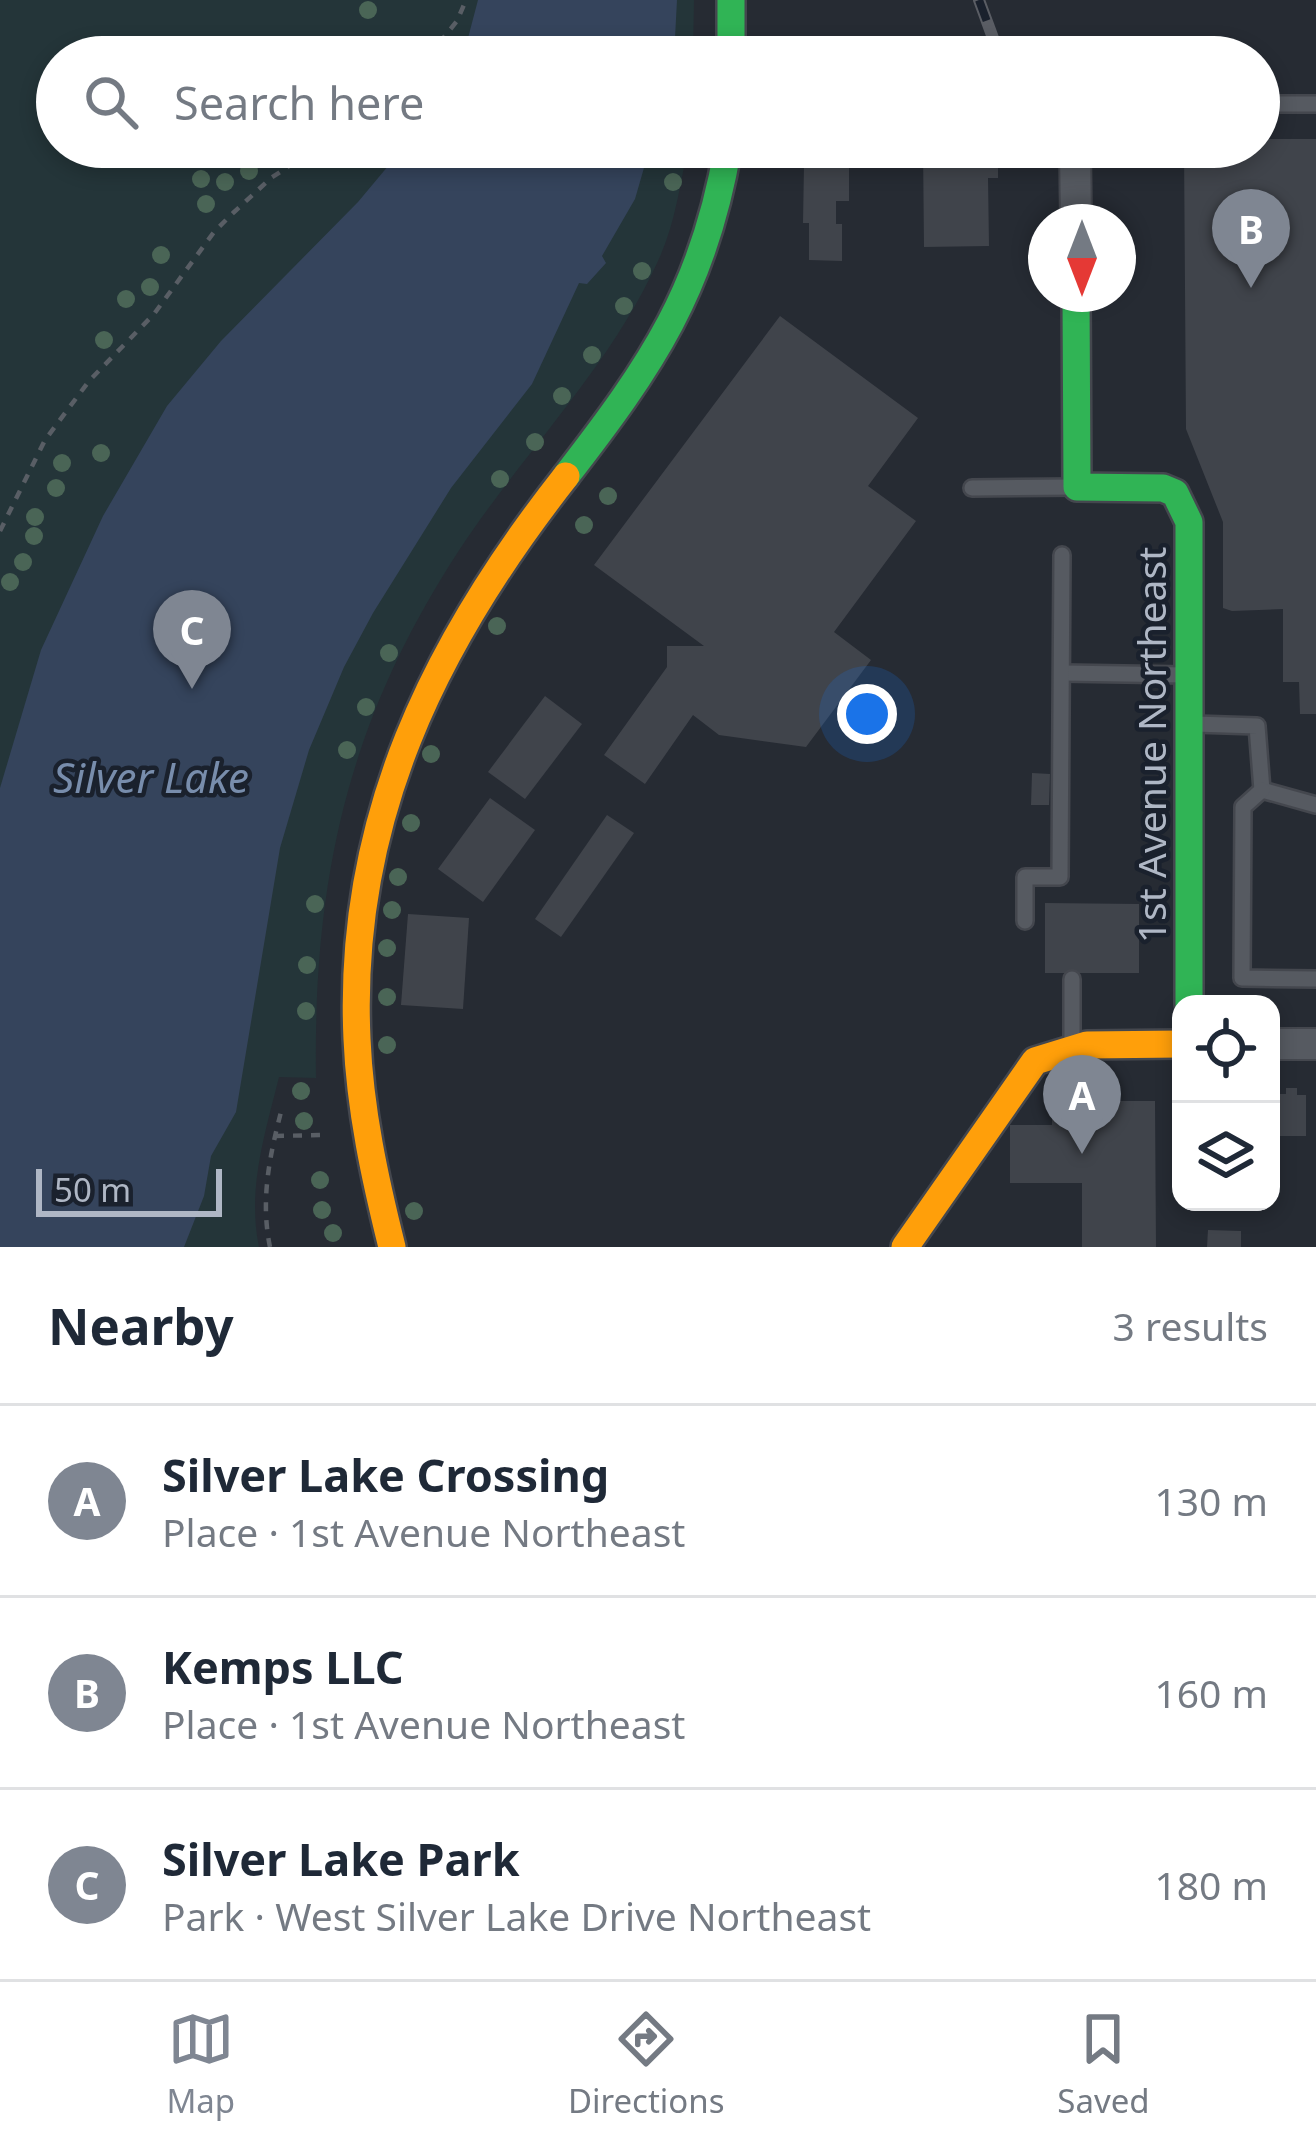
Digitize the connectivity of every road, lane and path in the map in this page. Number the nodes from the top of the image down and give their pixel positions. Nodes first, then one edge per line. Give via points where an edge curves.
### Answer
1 (466, 0) edge
2 (731, 0) edge
3 (446, 36) edge
4 (731, 36) edge
5 (1280, 104) edge
6 (1316, 104) edge
7 (286, 168) edge
8 (724, 168) edge
9 (1076, 168) edge
10 (1076, 204) edge
11 (1076, 312) edge
12 (1077, 487) junction
13 (972, 488) dead end
14 (0, 531) edge
15 (1063, 555) dead end
16 (1063, 674) junction
17 (1188, 675) junction
18 (1188, 724) junction
19 (1262, 790) junction
20 (1316, 805) edge
21 (1024, 921) dead end
22 (1072, 979) dead end
23 (1316, 979) edge
24 (1189, 995) edge
25 (1172, 1044) edge
26 (1280, 1044) edge
27 (1316, 1044) edge
28 (1072, 1047) junction
29 (282, 1108) dead end
30 (323, 1135) dead end
31 (275, 1136) junction
32 (270, 1247) edge
33 (392, 1247) edge
34 (905, 1247) edge

1 - 3 path
2 - 4 street
5 - 6 lane
7 - 14 path via 232,213 154,314 89,381 45,440
8 - 33 street via 710,242 676,318 467,614 398,772 366,901 356,1011 367,1138
9 - 10 street
11 - 12 street
12 - 13 lane
12 - 17 street, 1st Avenue Northeast via 1163,488 1184,506
15 - 16 lane
16 - 17 lane
16 - 21 lane via 1060,878 1024,877
17 - 18 street, 1st Avenue Northeast
18 - 19 lane via 1257,726
18 - 24 street, 1st Avenue Northeast
19 - 20 lane
19 - 23 lane via 1244,807 1242,978
22 - 28 lane
25 - 28 street
26 - 27 street
28 - 34 street via 1035,1061
29 - 31 path
30 - 31 path
31 - 32 path via 265,1205

